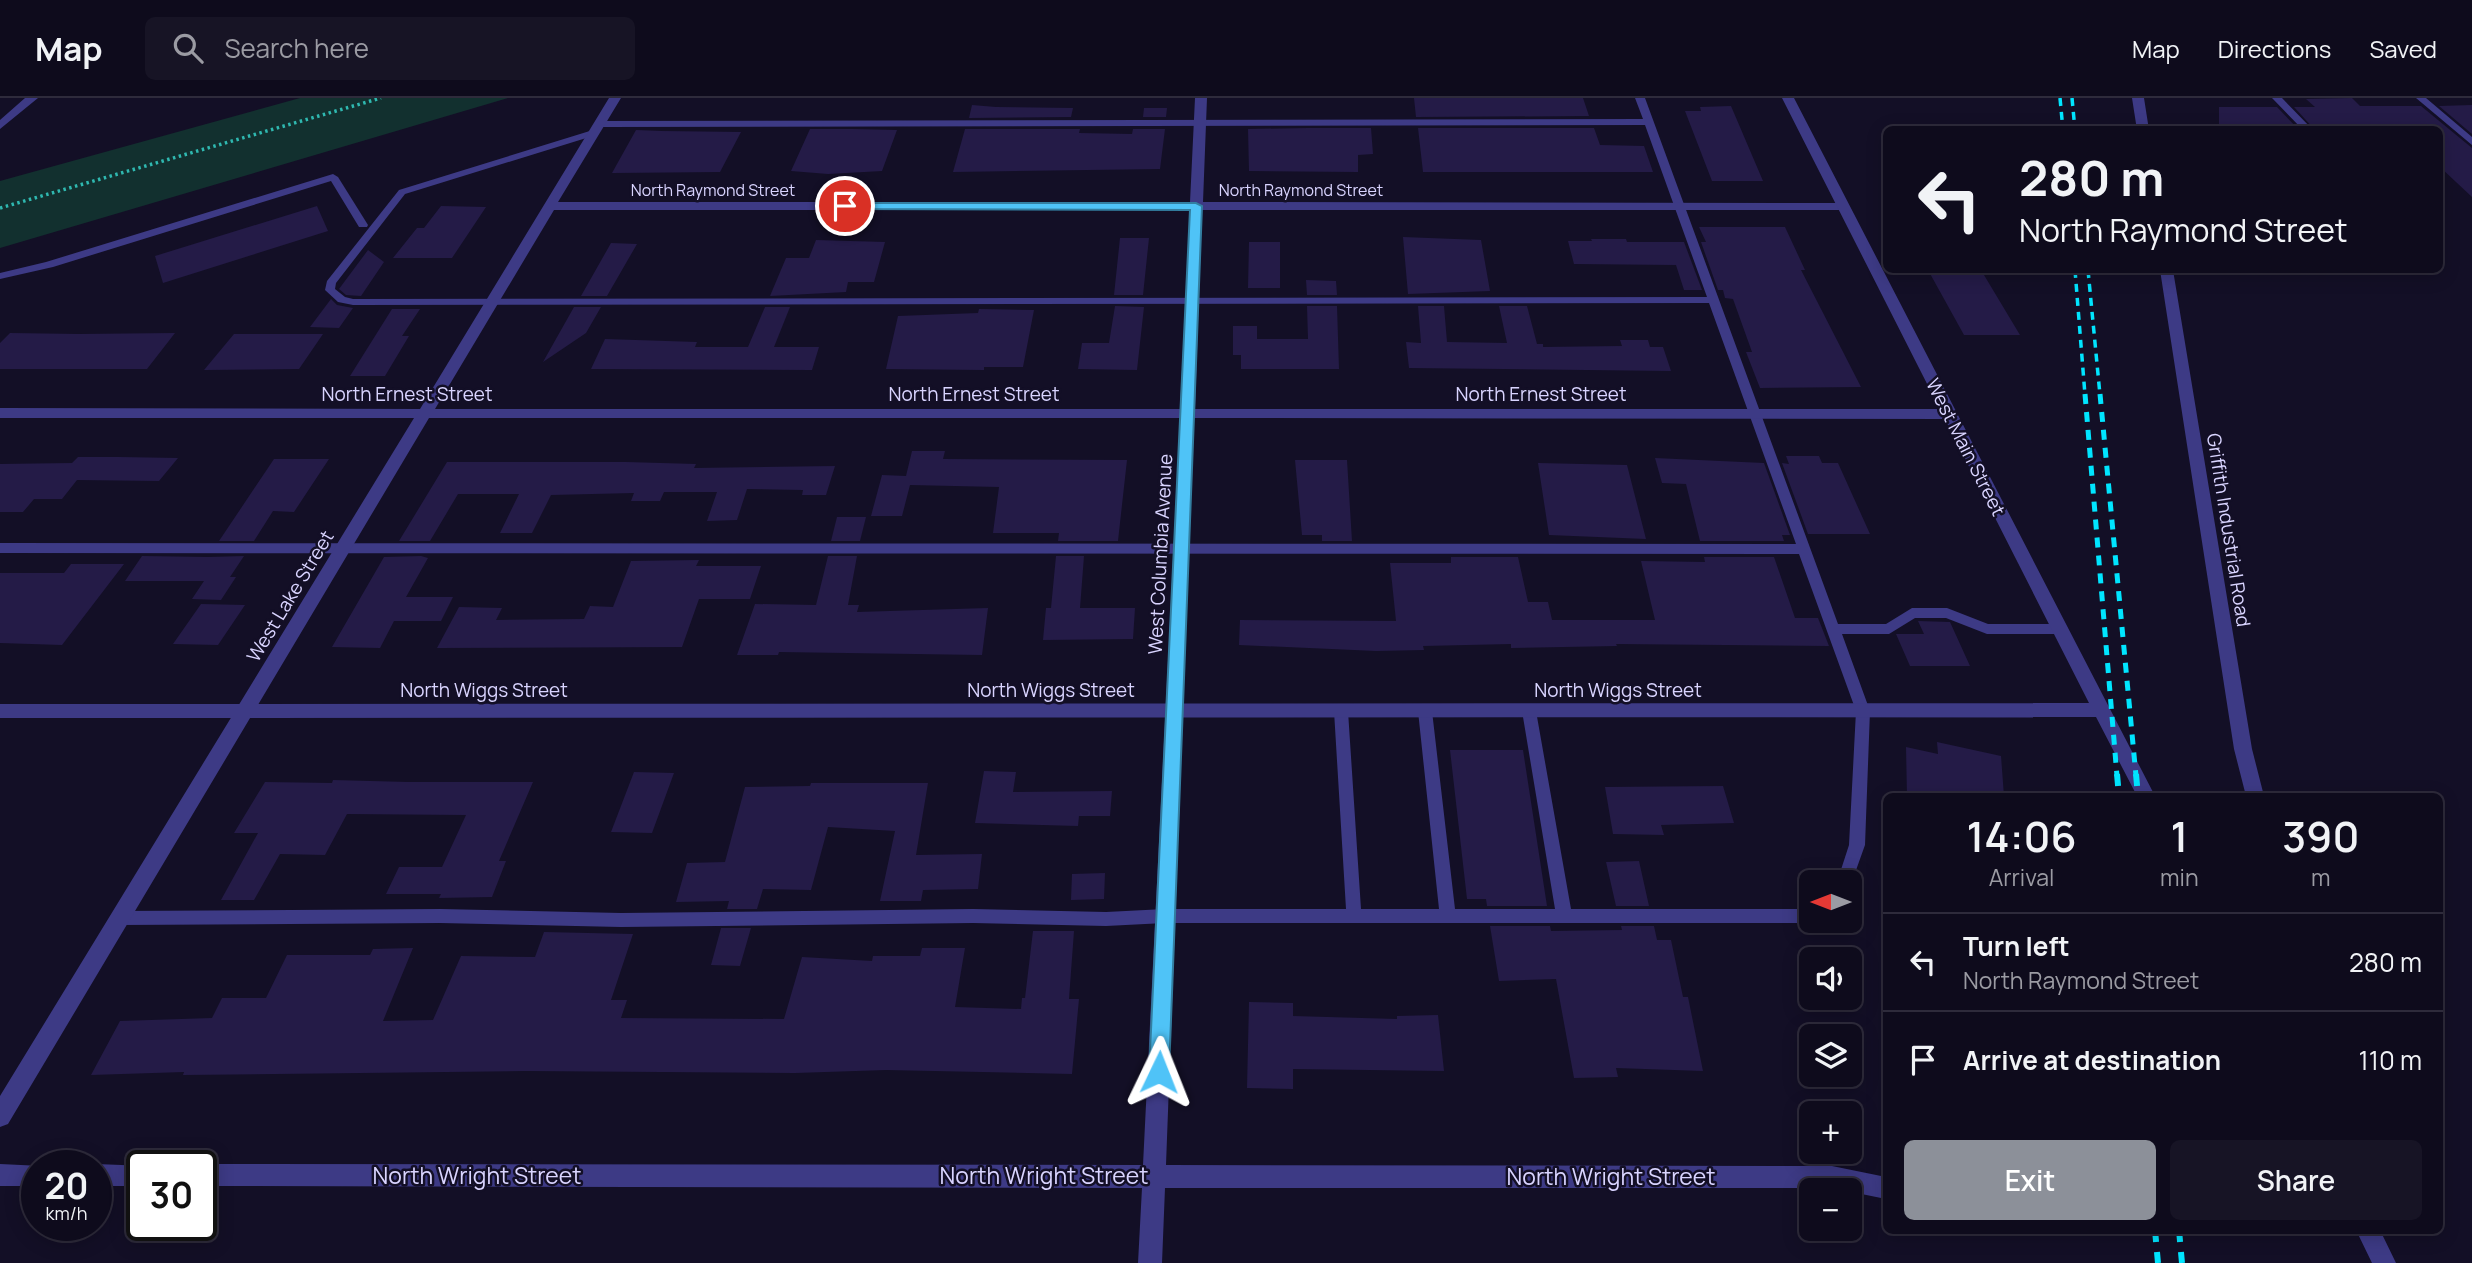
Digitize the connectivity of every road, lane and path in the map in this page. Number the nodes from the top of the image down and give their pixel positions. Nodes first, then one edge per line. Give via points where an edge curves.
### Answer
1 (32, 98) edge
2 (381, 98) edge
3 (615, 98) edge
4 (1201, 98) edge
5 (1640, 98) edge
6 (1788, 98) edge
7 (2138, 98) edge
8 (2277, 98) edge
9 (2421, 98) edge
10 (1649, 122) junction
11 (1, 124) edge
12 (1199, 124) junction
13 (2142, 126) edge
14 (2305, 126) edge
15 (596, 129) junction
16 (2472, 142) edge
17 (548, 206) junction
18 (1196, 206) junction
19 (1679, 206) junction
20 (1843, 206) junction
21 (0, 208) edge
22 (363, 225) dead end
23 (2166, 273) edge
24 (0, 276) edge
25 (1714, 300) junction
26 (1192, 301) junction
27 (491, 302) junction
28 (0, 413) edge
29 (424, 413) junction
30 (1187, 413) junction
31 (1756, 414) junction
32 (1949, 414) junction
33 (0, 548) edge
34 (343, 548) junction
35 (1181, 549) junction
36 (1804, 549) junction
37 (1834, 629) junction
38 (2060, 629) junction
39 (245, 710) junction
40 (1174, 710) junction
41 (1340, 710) junction
42 (1425, 710) junction
43 (1530, 710) junction
44 (1863, 710) junction
45 (2102, 710) junction
46 (0, 711) edge
47 (2144, 793) edge
48 (2254, 793) edge
49 (1849, 870) edge
50 (1165, 916) junction
51 (1799, 916) edge
52 (1353, 917) junction
53 (1448, 917) junction
54 (120, 918) junction
55 (1564, 918) junction
56 (0, 1116) edge
57 (0, 1175) edge
58 (21, 1175) edge
59 (217, 1175) edge
60 (1154, 1176) junction
61 (1883, 1187) edge
62 (2370, 1234) edge
63 (1150, 1263) edge
64 (2384, 1263) edge

1 - 11 street
2 - 21 path
3 - 15 street, West Lake Street
4 - 12 street, West Columbia Avenue
5 - 10 lane
6 - 20 street, West Main Street
7 - 13 street
8 - 14 lane
9 - 16 lane
10 - 12 lane
10 - 19 lane
12 - 15 lane
12 - 18 street, West Columbia Avenue
15 - 17 street, West Lake Street
15 - 27 lane via 402,192 330,290 353,303
17 - 18 street, North Raymond Street
17 - 27 street, West Lake Street
18 - 19 street, North Raymond Street
18 - 26 street, West Columbia Avenue
19 - 20 street, North Raymond Street
19 - 25 lane
20 - 32 street, West Main Street
22 - 24 lane via 333,177
23 - 48 street, Griffith Industrial Road via 2243,749
25 - 26 lane
25 - 31 lane
26 - 27 lane
26 - 30 street, West Columbia Avenue
27 - 29 street, West Lake Street
28 - 29 street, North Ernest Street
29 - 30 street, North Ernest Street
29 - 34 street, West Lake Street
30 - 31 street, North Ernest Street
30 - 35 street, West Columbia Avenue
31 - 32 street, North Ernest Street
31 - 36 lane
32 - 38 street, West Main Street
33 - 34 lane
34 - 35 lane
34 - 39 street, West Lake Street
35 - 36 lane
35 - 40 street, West Columbia Avenue
36 - 37 lane
37 - 38 lane via 1889,629 1912,613 1947,613 1987,629
37 - 44 lane
38 - 45 street, West Main Street
39 - 40 street, North Wiggs Street
39 - 46 street, North Wiggs Street
39 - 54 street, West Lake Street
40 - 41 street, North Wiggs Street
40 - 50 street, West Columbia Avenue
41 - 42 street, North Wiggs Street
41 - 52 lane
42 - 43 street, North Wiggs Street
42 - 53 lane
43 - 44 street, North Wiggs Street
43 - 55 lane
44 - 45 street, North Wiggs Street
44 - 49 lane via 1857,845
45 - 47 street, West Main Street
50 - 52 lane
50 - 54 lane
50 - 60 street, West Columbia Avenue
51 - 55 lane
52 - 53 lane
53 - 55 lane
54 - 56 street, West Lake Street
57 - 58 street
59 - 60 street, North Wright Street
60 - 61 street, North Wright Street via 1832,1177
60 - 63 street, West Columbia Avenue
62 - 64 street

